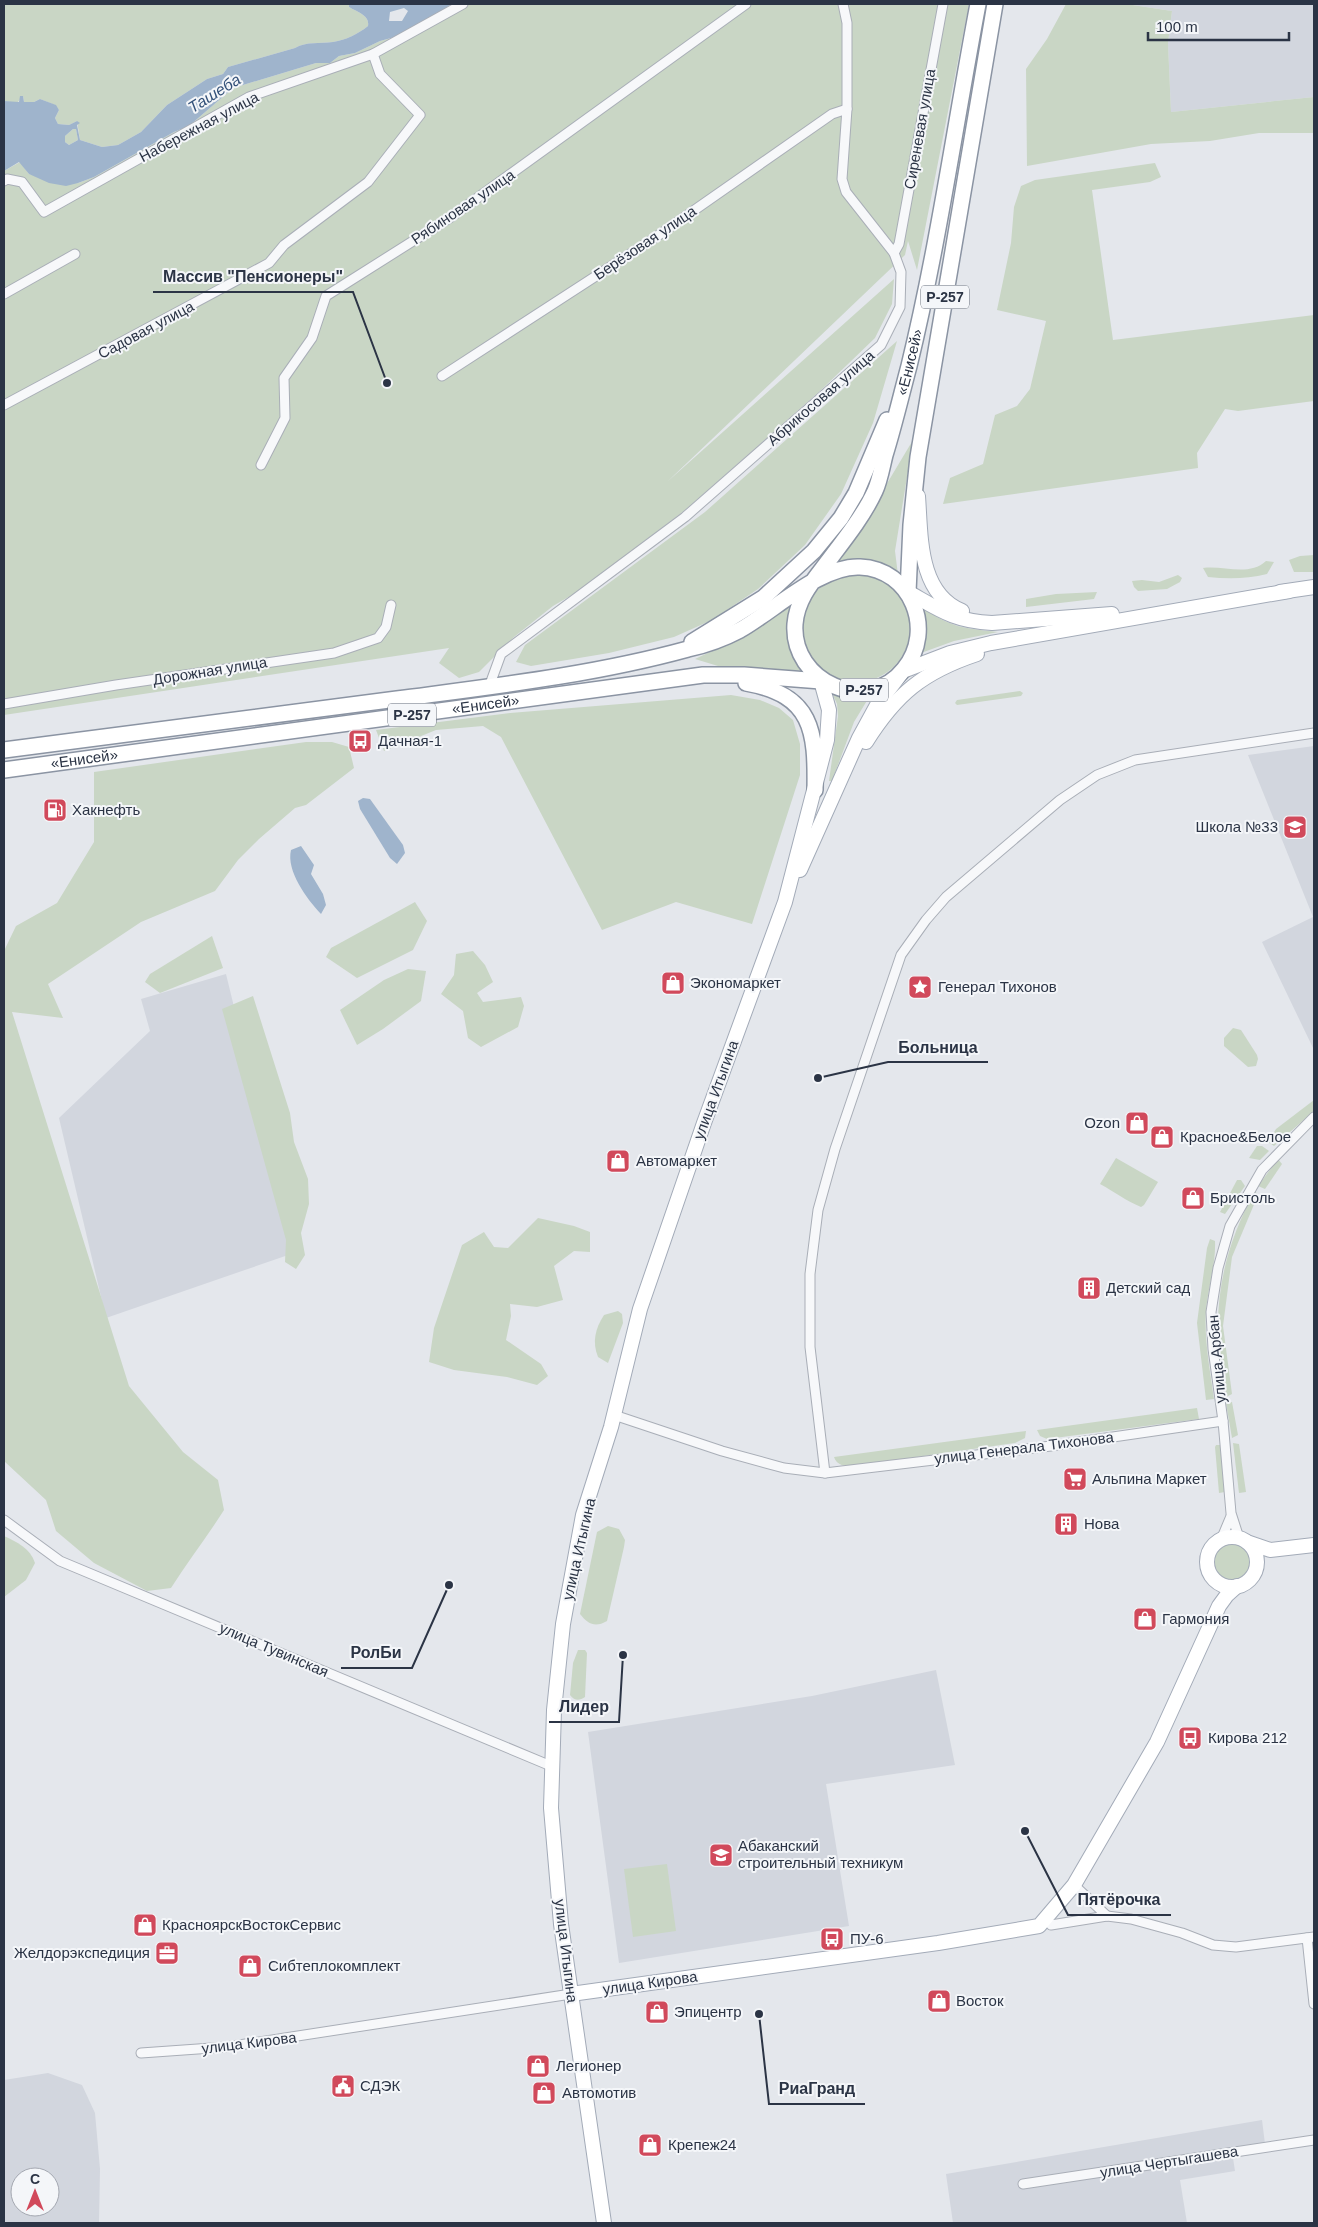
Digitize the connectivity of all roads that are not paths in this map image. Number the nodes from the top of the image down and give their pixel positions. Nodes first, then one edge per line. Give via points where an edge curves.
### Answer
1 (463, 4) edge
2 (746, 4) edge
3 (843, 4) edge
4 (943, 4) edge
5 (978, 4) edge
6 (995, 4) edge
7 (373, 54) junction
8 (847, 109) junction
9 (4, 181) edge
10 (894, 253) junction
11 (75, 254) dead end
12 (4, 294) edge
13 (919, 323) junction
14 (442, 376) dead end
15 (4, 405) edge
16 (261, 465) dead end
17 (916, 478) junction
18 (812, 583) junction
19 (1314, 587) edge
20 (1289, 591) junction
21 (908, 592) junction
22 (392, 605) dead end
23 (1040, 620) junction
24 (1032, 636) junction
25 (637, 663) junction
26 (903, 671) junction
27 (703, 675) junction
28 (821, 680) junction
29 (488, 686) junction
30 (4, 704) edge
31 (1314, 733) edge
32 (4, 750) edge
33 (4, 770) edge
34 (815, 790) junction
35 (835, 792) junction
36 (785, 902) junction
37 (1314, 1118) edge
38 (614, 1416) junction
39 (1223, 1421) junction
40 (825, 1473) junction
41 (1231, 1513) junction
42 (4, 1520) edge
43 (1221, 1540) junction
44 (1243, 1540) junction
45 (1314, 1544) edge
46 (1276, 1550) junction
47 (1257, 1565) junction
48 (1216, 1580) junction
49 (1237, 1586) junction
50 (1219, 1606) junction
51 (552, 1766) junction
52 (1074, 1885) junction
53 (1107, 1916) junction
54 (1045, 1925) junction
55 (1311, 1938) edge
56 (571, 1994) junction
57 (1314, 2004) edge
58 (141, 2053) dead end
59 (1314, 2140) edge
60 (1023, 2184) dead end
61 (604, 2223) edge

1 - 7 street, Набережная улица
2 - 16 street, Рябиновая улица via 451,218 326,296 312,338 284,378 285,418
3 - 8 street, Абрикосовая улица via 847,23
4 - 10 street, Сиреневая улица via 899,244
5 - 13 highway, «Енисей» / Р-257
6 - 17 highway, «Енисей» / Р-257
7 - 9 street, Набережная улица via 249,97 44,212 22,182
7 - 15 street, Садовая улица via 380,74 420,115 368,182 284,245 269,263
8 - 10 street, Абрикосовая улица via 842,179 846,192
8 - 14 street, Берёзовая улица via 832,114 653,239
10 - 29 street, Абрикосовая улица via 901,272 900,307 881,345 685,517 502,654
11 - 12 street
13 - 18 highway, «Енисей» / Р-257 via 875,490 848,535
13 - 25 highway, Р-257 via 865,474 841,518 814,551 763,598 728,622 699,640
17 - 21 highway, «Енисей» / Р-257
17 - 23 main road via 923,555 928,575 940,596 949,605 982,615
18 - 21 highway, «Енисей» / Р-257 via 827,573 856,566 883,572
18 - 25 highway, Р-257 via 746,626 714,642
18 - 28 highway, «Енисей» / Р-257 via 801,598 795,616 794,635 799,654 809,670
19 - 20 main road
20 - 23 main road
20 - 24 main road
21 - 23 main road via 955,618 973,622
21 - 26 highway, «Енисей» / Р-257 via 918,619 918,636 914,652
22 - 30 street, Дорожная улица via 386,627 378,638 334,653
24 - 26 main road via 950,653
24 - 35 main road via 949,665 915,684 893,702
25 - 29 highway, «Енисей» / Р-257
26 - 28 highway, «Енисей» / Р-257 via 888,682 862,691 848,690
26 - 35 main road, улица Итыгина via 877,705
27 - 28 highway, «Енисей» / Р-257 via 744,674
27 - 33 highway, «Енисей» / Р-257
27 - 34 highway via 766,686 789,698 803,714 816,749
28 - 34 main road, улица Итыгина via 829,710 827,740
29 - 32 highway, «Енисей» / Р-257
31 - 40 street via 1134,760 1097,775 1060,800 946,897 901,955 834,1149 818,1210 810,1274 810,1347
34 - 36 main road, улица Итыгина
35 - 36 main road, улица Итыгина
36 - 38 main road, улица Итыгина via 640,1309
37 - 39 street, улица Арбан via 1262,1170 1230,1226 1218,1268 1211,1312
38 - 40 street, улица Генерала Тихонова via 784,1468
38 - 51 main road, улица Итыгина via 583,1515 568,1592
39 - 40 street, улица Генерала Тихонова via 1051,1446
39 - 41 street, улица Арбан
41 - 43 street
41 - 44 street
42 - 51 street, улица Тувинская via 60,1561
43 - 44 main road
43 - 48 main road via 1212,1547 1208,1557 1210,1572
44 - 46 main road via 1264,1549
44 - 47 main road via 1253,1550
45 - 46 main road
46 - 47 main road
47 - 49 main road via 1250,1578
48 - 49 main road via 1223,1585
48 - 50 main road
49 - 50 main road
50 - 52 main road via 1157,1742
51 - 56 main road, улица Итыгина via 551,1808
52 - 53 street
52 - 54 main road
53 - 54 street
53 - 55 street via 1131,1919 1213,1945 1236,1947
54 - 56 main road, улица Кирова
55 - 57 street
56 - 58 street, улица Кирова via 235,2046
56 - 61 main road, улица Итыгина
59 - 60 street, улица Чертыгашева

